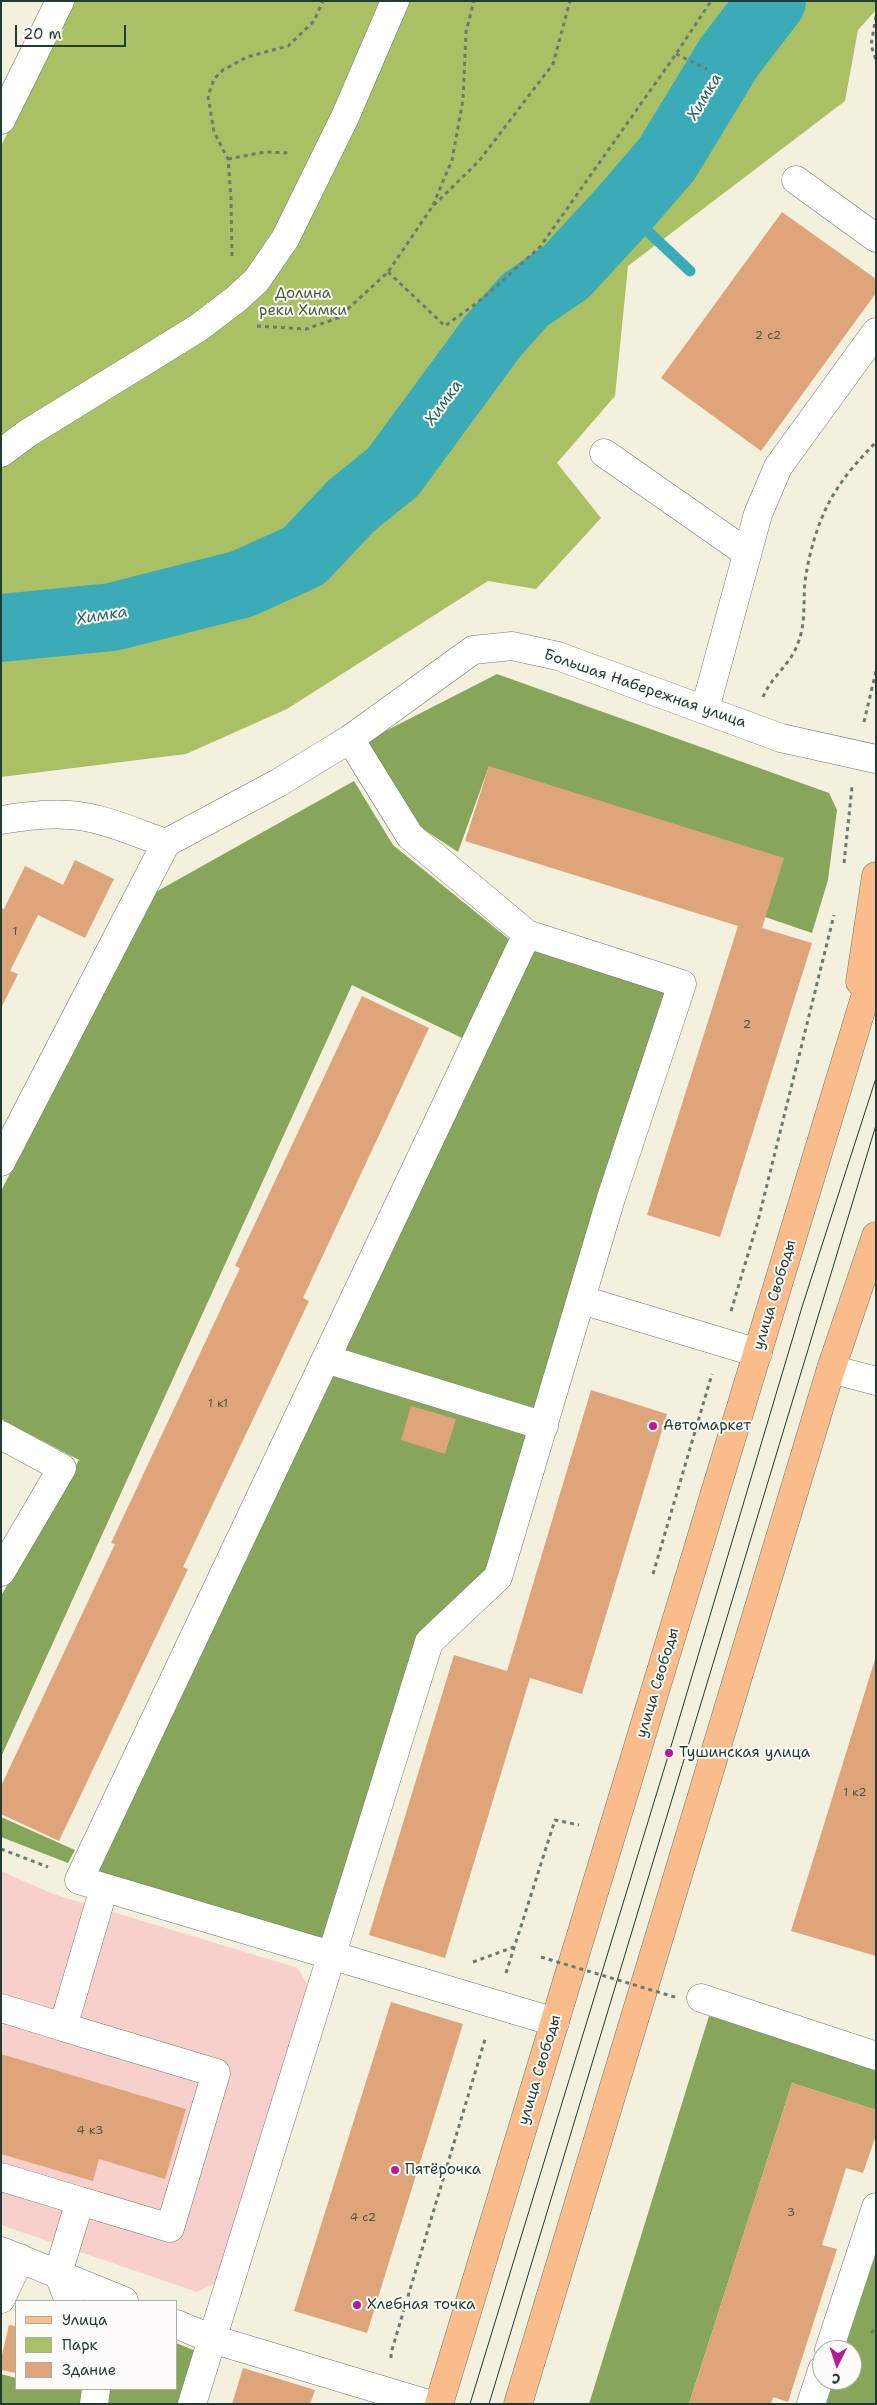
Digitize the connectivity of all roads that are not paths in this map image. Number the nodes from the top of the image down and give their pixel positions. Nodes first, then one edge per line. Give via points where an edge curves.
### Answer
1 (60, 1) edge
2 (395, 1) edge
3 (1, 120) edge
4 (796, 180) dead end
5 (876, 238) edge
6 (876, 332) edge
7 (1, 453) edge
8 (604, 453) dead end
9 (747, 553) junction
10 (704, 709) junction
11 (350, 739) junction
12 (866, 758) edge
13 (1, 820) edge
14 (166, 843) junction
15 (876, 876) edge
16 (527, 934) junction
17 (876, 961) edge
18 (853, 1033) junction
19 (1, 1162) edge
20 (876, 1236) edge
21 (582, 1300) junction
22 (758, 1353) junction
23 (326, 1359) junction
24 (831, 1369) junction
25 (876, 1381) edge
26 (544, 1426) junction
27 (1, 1435) edge
28 (1, 1572) edge
29 (92, 1884) junction
30 (333, 1956) junction
31 (689, 1998) road end
32 (1, 2008) edge
33 (555, 2022) junction
34 (63, 2026) junction
35 (876, 2056) edge
36 (1, 2177) edge
37 (80, 2201) junction
38 (876, 2207) edge
39 (11, 2255) edge
40 (58, 2273) junction
41 (1, 2299) edge
42 (69, 2300) edge
43 (122, 2300) edge
44 (178, 2325) edge
45 (212, 2339) junction
46 (832, 2340) edge
47 (96, 2390) edge
48 (816, 2390) edge
49 (94, 2404) edge
50 (192, 2404) edge
51 (428, 2404) edge
52 (439, 2404) edge
53 (518, 2404) edge
54 (811, 2404) edge

1 - 3 street
2 - 7 street via 286,239 256,281 198,328
4 - 5 street
6 - 9 street via 778,467 758,514
8 - 9 street
9 - 10 street
10 - 11 street, Большая Набережная улица via 558,656 512,646 473,650
10 - 12 street, Большая Набережная улица via 781,738
11 - 14 street, Большая Набережная улица via 278,783
11 - 16 street via 410,836
13 - 14 street via 22,816 72,815
14 - 19 street
15 - 18 main road
16 - 21 street via 682,984 611,1198
16 - 23 street
17 - 18 main road, улица Свободы
18 - 22 main road, улица Свободы
20 - 24 main road
21 - 22 street
21 - 26 street
22 - 33 main road, улица Свободы
23 - 26 street
23 - 29 street
24 - 25 street
24 - 53 main road
26 - 30 street via 498,1577 429,1642
27 - 28 street via 62,1468
29 - 30 street
29 - 34 street
30 - 33 street
30 - 45 street
31 - 35 street
32 - 34 street
33 - 52 main road, улица Свободы
34 - 37 street via 216,2073 170,2228
36 - 37 street
37 - 40 street
38 - 46 street
39 - 40 street
39 - 41 street
40 - 42 street
40 - 43 street
44 - 45 street
45 - 50 street
45 - 51 street
47 - 49 street
48 - 54 street

